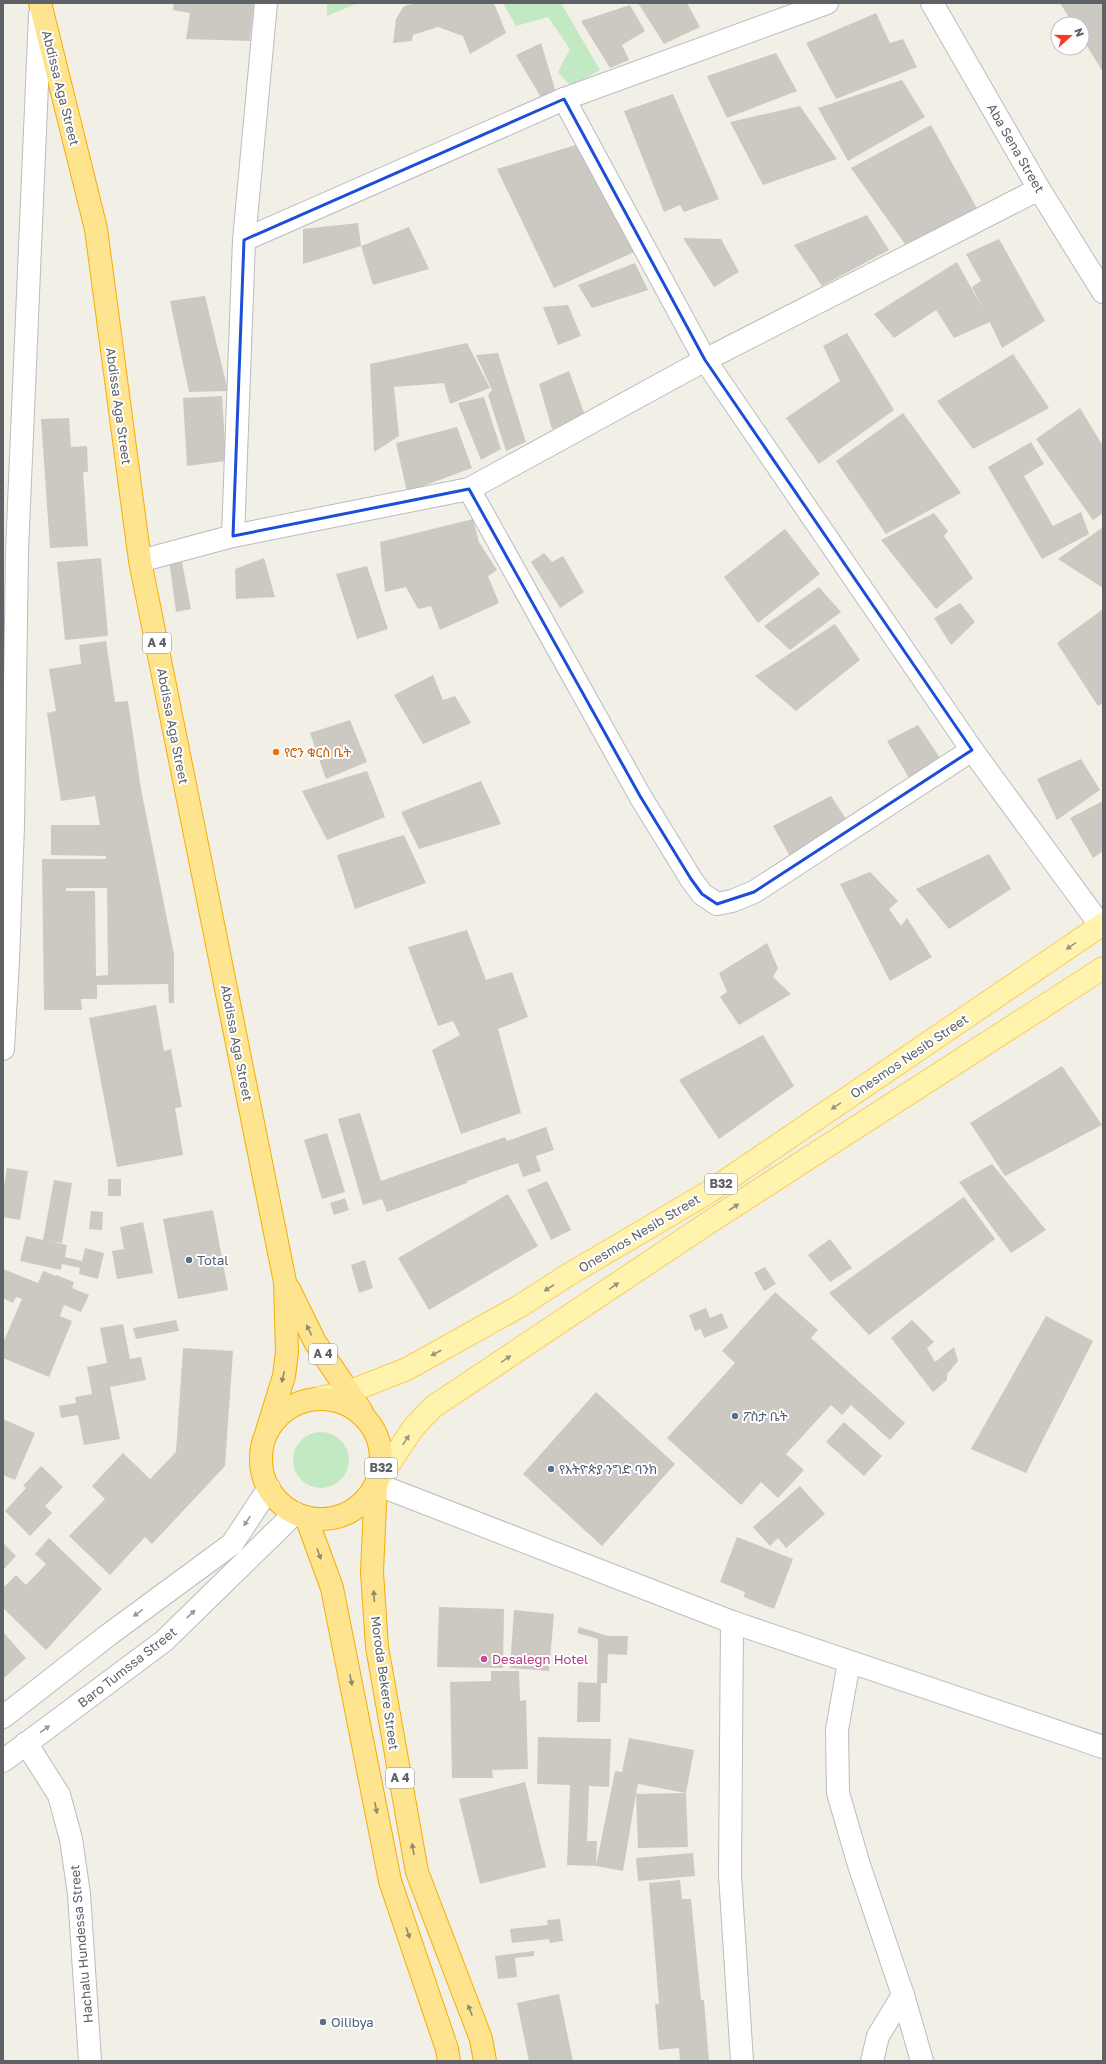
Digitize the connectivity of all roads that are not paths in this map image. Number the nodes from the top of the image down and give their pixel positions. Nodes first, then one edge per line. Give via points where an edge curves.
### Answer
1 (266, 3) edge
2 (827, 3) edge
3 (932, 3) edge
4 (40, 4) edge
5 (564, 99) junction
6 (1039, 189) junction
7 (244, 240) junction
8 (1103, 292) edge
9 (705, 360) junction
10 (469, 489) junction
11 (233, 536) junction
12 (10, 550) edge
13 (140, 560) junction
14 (972, 750) junction
15 (1102, 925) edge
16 (1103, 968) edge
17 (3, 1048) edge
18 (709, 1192) junction
19 (708, 1223) junction
20 (568, 1275) junction
21 (285, 1282) junction
22 (585, 1306) junction
23 (348, 1392) junction
24 (315, 1399) junction
25 (368, 1421) junction
26 (267, 1431) junction
27 (376, 1484) junction
28 (269, 1488) junction
29 (300, 1515) junction
30 (732, 1622) junction
31 (849, 1662) junction
32 (3, 1717) edge
33 (26, 1743) junction
34 (1103, 1747) edge
35 (3, 1761) edge
36 (417, 1872) junction
37 (390, 1881) junction
38 (903, 1995) junction
39 (481, 2039) junction
40 (448, 2055) edge
41 (90, 2061) edge
42 (485, 2061) edge
43 (742, 2061) edge
44 (872, 2061) edge
45 (922, 2061) edge

1 - 7 street
2 - 5 street
3 - 6 street, Aba Sena Street
4 - 12 street
4 - 13 highway, Abdissa Aga Street / A 4 via 96,229
5 - 7 street
5 - 9 street
6 - 8 street, Aba Sena Street
6 - 9 street
7 - 11 street
9 - 10 street
9 - 14 street
10 - 11 street
10 - 14 street via 644,802 691,879 702,894 717,904 754,892
11 - 13 street
12 - 17 street via 12,834
13 - 21 highway, Abdissa Aga Street / A 4
14 - 15 street
15 -> 18 main road, Onesmos Nesib Street / B32
19 -> 16 main road, Onesmos Nesib Street / B32
18 - 19 main road, B32
18 - 20 main road, Onesmos Nesib Street / B32
22 -> 19 main road, Onesmos Nesib Street / B32
20 - 22 main road
20 -> 23 main road, Onesmos Nesib Street / B32 via 476,1332 407,1369
23 -> 21 highway, A 4 via 315,1342
21 -> 26 highway, A 4 via 287,1352 284,1376
27 -> 22 main road, Onesmos Nesib Street / B32 via 413,1428 433,1407
23 - 24 main road, Onesmos Nesib Street / B32
23 - 25 highway, A 4
24 - 25 highway, B32 via 343,1402 357,1410
24 - 26 highway, B32 via 296,1404 280,1415
25 - 27 highway, B32 via 377,1435 381,1451 381,1466
26 - 28 highway, B32 via 262,1450 262,1471
27 - 29 highway, B32 via 360,1506 348,1513 320,1520
27 - 30 street
36 -> 27 highway, Moroda Bekere Street / A 4 via 377,1646 372,1572
28 - 29 highway, B32 via 279,1503
28 -> 32 street via 232,1544
33 -> 29 street, Baro Tumssa Street via 164,1641
29 -> 37 highway, A 4 via 332,1588
30 - 31 street
30 - 43 street via 730,1875
31 - 34 street
31 - 38 street via 837,1730 838,1793 858,1865
33 - 35 street, Baro Tumssa Street
33 - 41 street, Hachalu Hundessa Street via 59,1795 71,1839 79,1894
36 - 37 highway
39 -> 36 highway, Moroda Bekere Street / A 4
37 -> 40 highway, A 4
38 - 44 street via 878,2036
38 - 45 street
39 - 40 highway
39 - 42 highway, Moroda Bekere Street / A 4

